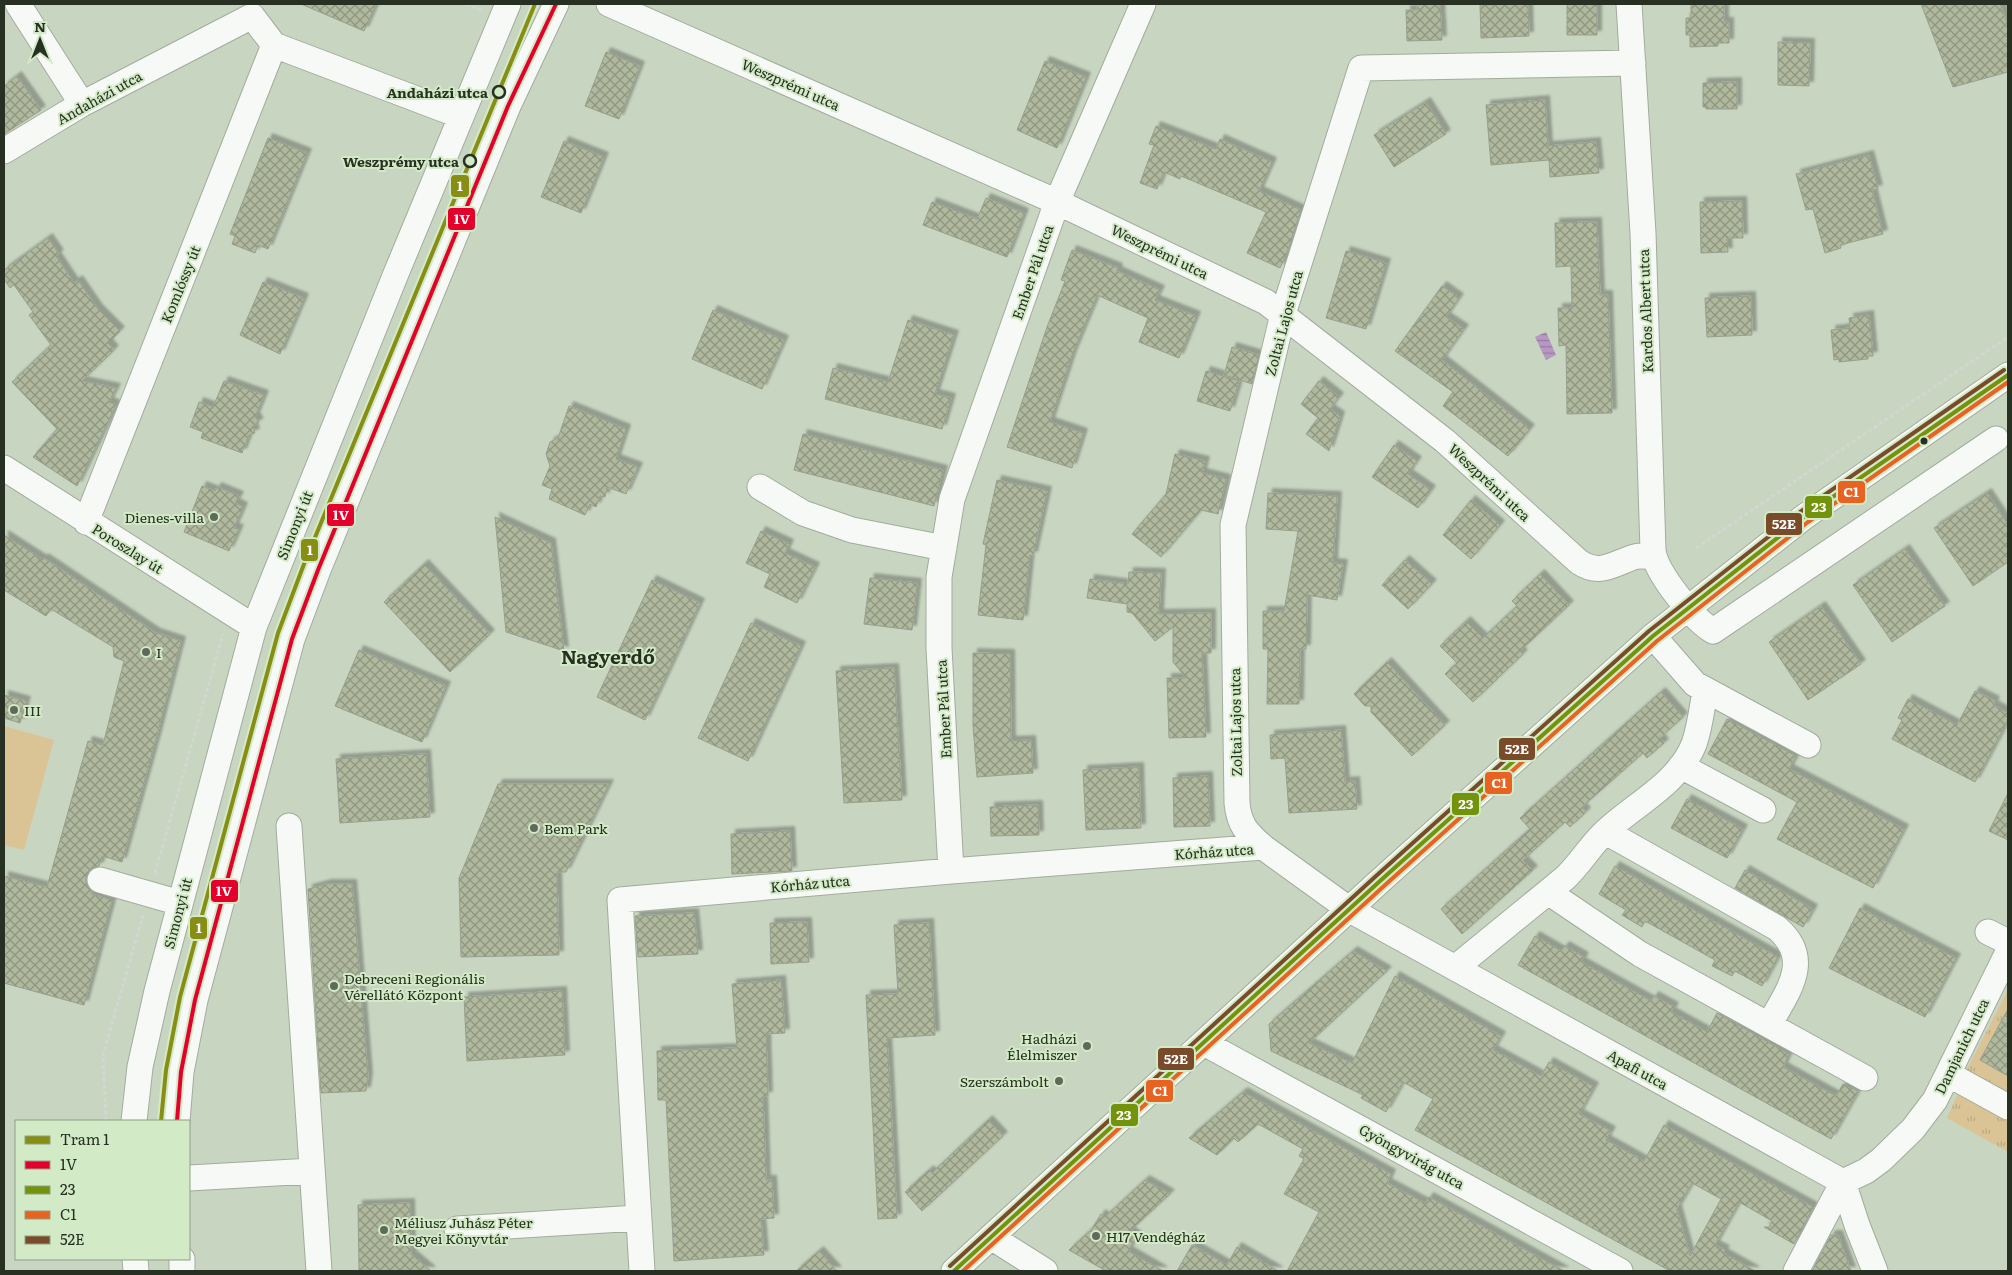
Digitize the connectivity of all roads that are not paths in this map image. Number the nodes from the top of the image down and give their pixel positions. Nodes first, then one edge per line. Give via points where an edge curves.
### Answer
1 (18, 4) edge
2 (508, 4) edge
3 (556, 4) edge
4 (609, 4) edge
5 (1143, 4) edge
6 (1629, 4) edge
7 (251, 10) edge
8 (274, 46) junction
9 (1633, 63) junction
10 (82, 104) junction
11 (461, 116) junction
12 (4, 151) edge
13 (1057, 202) junction
14 (1283, 314) junction
15 (2008, 375) edge
16 (1996, 439) dead end
17 (4, 468) edge
18 (760, 487) dead end
19 (86, 522) junction
20 (944, 548) junction
21 (1654, 557) junction
22 (1688, 607) junction
23 (254, 627) junction
24 (1653, 636) junction
25 (1705, 691) junction
26 (1808, 745) dead end
27 (1681, 766) junction
28 (1763, 810) dead end
29 (289, 826) dead end
30 (1606, 832) junction
31 (1263, 847) junction
32 (951, 871) junction
33 (100, 880) dead end
34 (1548, 892) junction
35 (180, 903) junction
36 (1350, 910) junction
37 (2008, 952) edge
38 (1455, 968) junction
39 (1769, 1026) junction
40 (1204, 1043) junction
41 (1948, 1074) junction
42 (1865, 1078) dead end
43 (2008, 1107) edge
44 (134, 1120) edge
45 (177, 1120) edge
46 (312, 1171) junction
47 (190, 1178) edge
48 (1843, 1182) junction
49 (638, 1218) junction
50 (457, 1229) dead end
51 (990, 1237) junction
52 (319, 1271) edge
53 (642, 1271) edge
54 (954, 1271) edge
55 (1045, 1271) edge
56 (1620, 1271) edge
57 (1796, 1271) edge
58 (1875, 1271) edge

1 - 10 street
2 - 11 street, Simonyi út
3 - 45 street via 508,106 292,639 194,1000 181,1072
4 - 13 street, Weszprémi utca
5 - 13 street, Ember Pál utca
6 - 9 street, Kardos Albert utca
7 - 8 street, Andaházi utca
7 - 10 street, Andaházi utca
8 - 11 street
8 - 19 street, Komlóssy út
9 - 14 street, Zoltai Lajos utca via 1361,68
9 - 21 street, Kardos Albert utca via 1643,234
10 - 12 street, Andaházi utca
11 - 23 street, Simonyi út
13 - 14 street, Weszprémi utca via 1266,302
13 - 20 street, Ember Pál utca via 952,499
14 - 21 street, Weszprémi utca via 1446,440 1583,565 1602,569 1633,558
14 - 31 street, Zoltai Lajos utca via 1233,525 1236,803 1243,827
15 - 22 street via 1804,517
16 - 22 street, Kardos Albert utca via 1713,631
17 - 19 street, Poroszlay út
18 - 20 street via 803,514 852,530
19 - 23 street, Poroszlay út
20 - 32 street, Ember Pál utca via 939,577 939,648
21 - 22 street, Kardos Albert utca via 1661,572
22 - 24 street
23 - 35 street, Simonyi út
24 - 25 street via 1688,678
24 - 36 street
25 - 26 street
25 - 27 street via 1694,743
27 - 28 street
27 - 30 street
29 - 46 street
30 - 34 street via 1576,867
30 - 39 street via 1777,928 1787,937 1794,950 1796,972
31 - 32 street, Kórház utca
31 - 36 street, Kórház utca
32 - 49 street, Kórház utca via 620,900
33 - 35 street
34 - 38 street
34 - 39 street via 1634,951
35 - 44 street, Simonyi út via 140,1067
36 - 38 street, Apafi utca
36 - 40 street
37 - 41 street, Damjanich utca
38 - 48 street, Apafi utca
39 - 42 street
40 - 51 street
40 - 56 street, Gyöngyvirág utca
41 - 43 street
41 - 48 street, Damjanich utca via 1935,1100 1904,1138 1874,1166
46 - 47 street
46 - 52 street
48 - 57 street
48 - 58 street
49 - 50 street
49 - 53 street, Kórház utca
51 - 54 street
51 - 55 street

